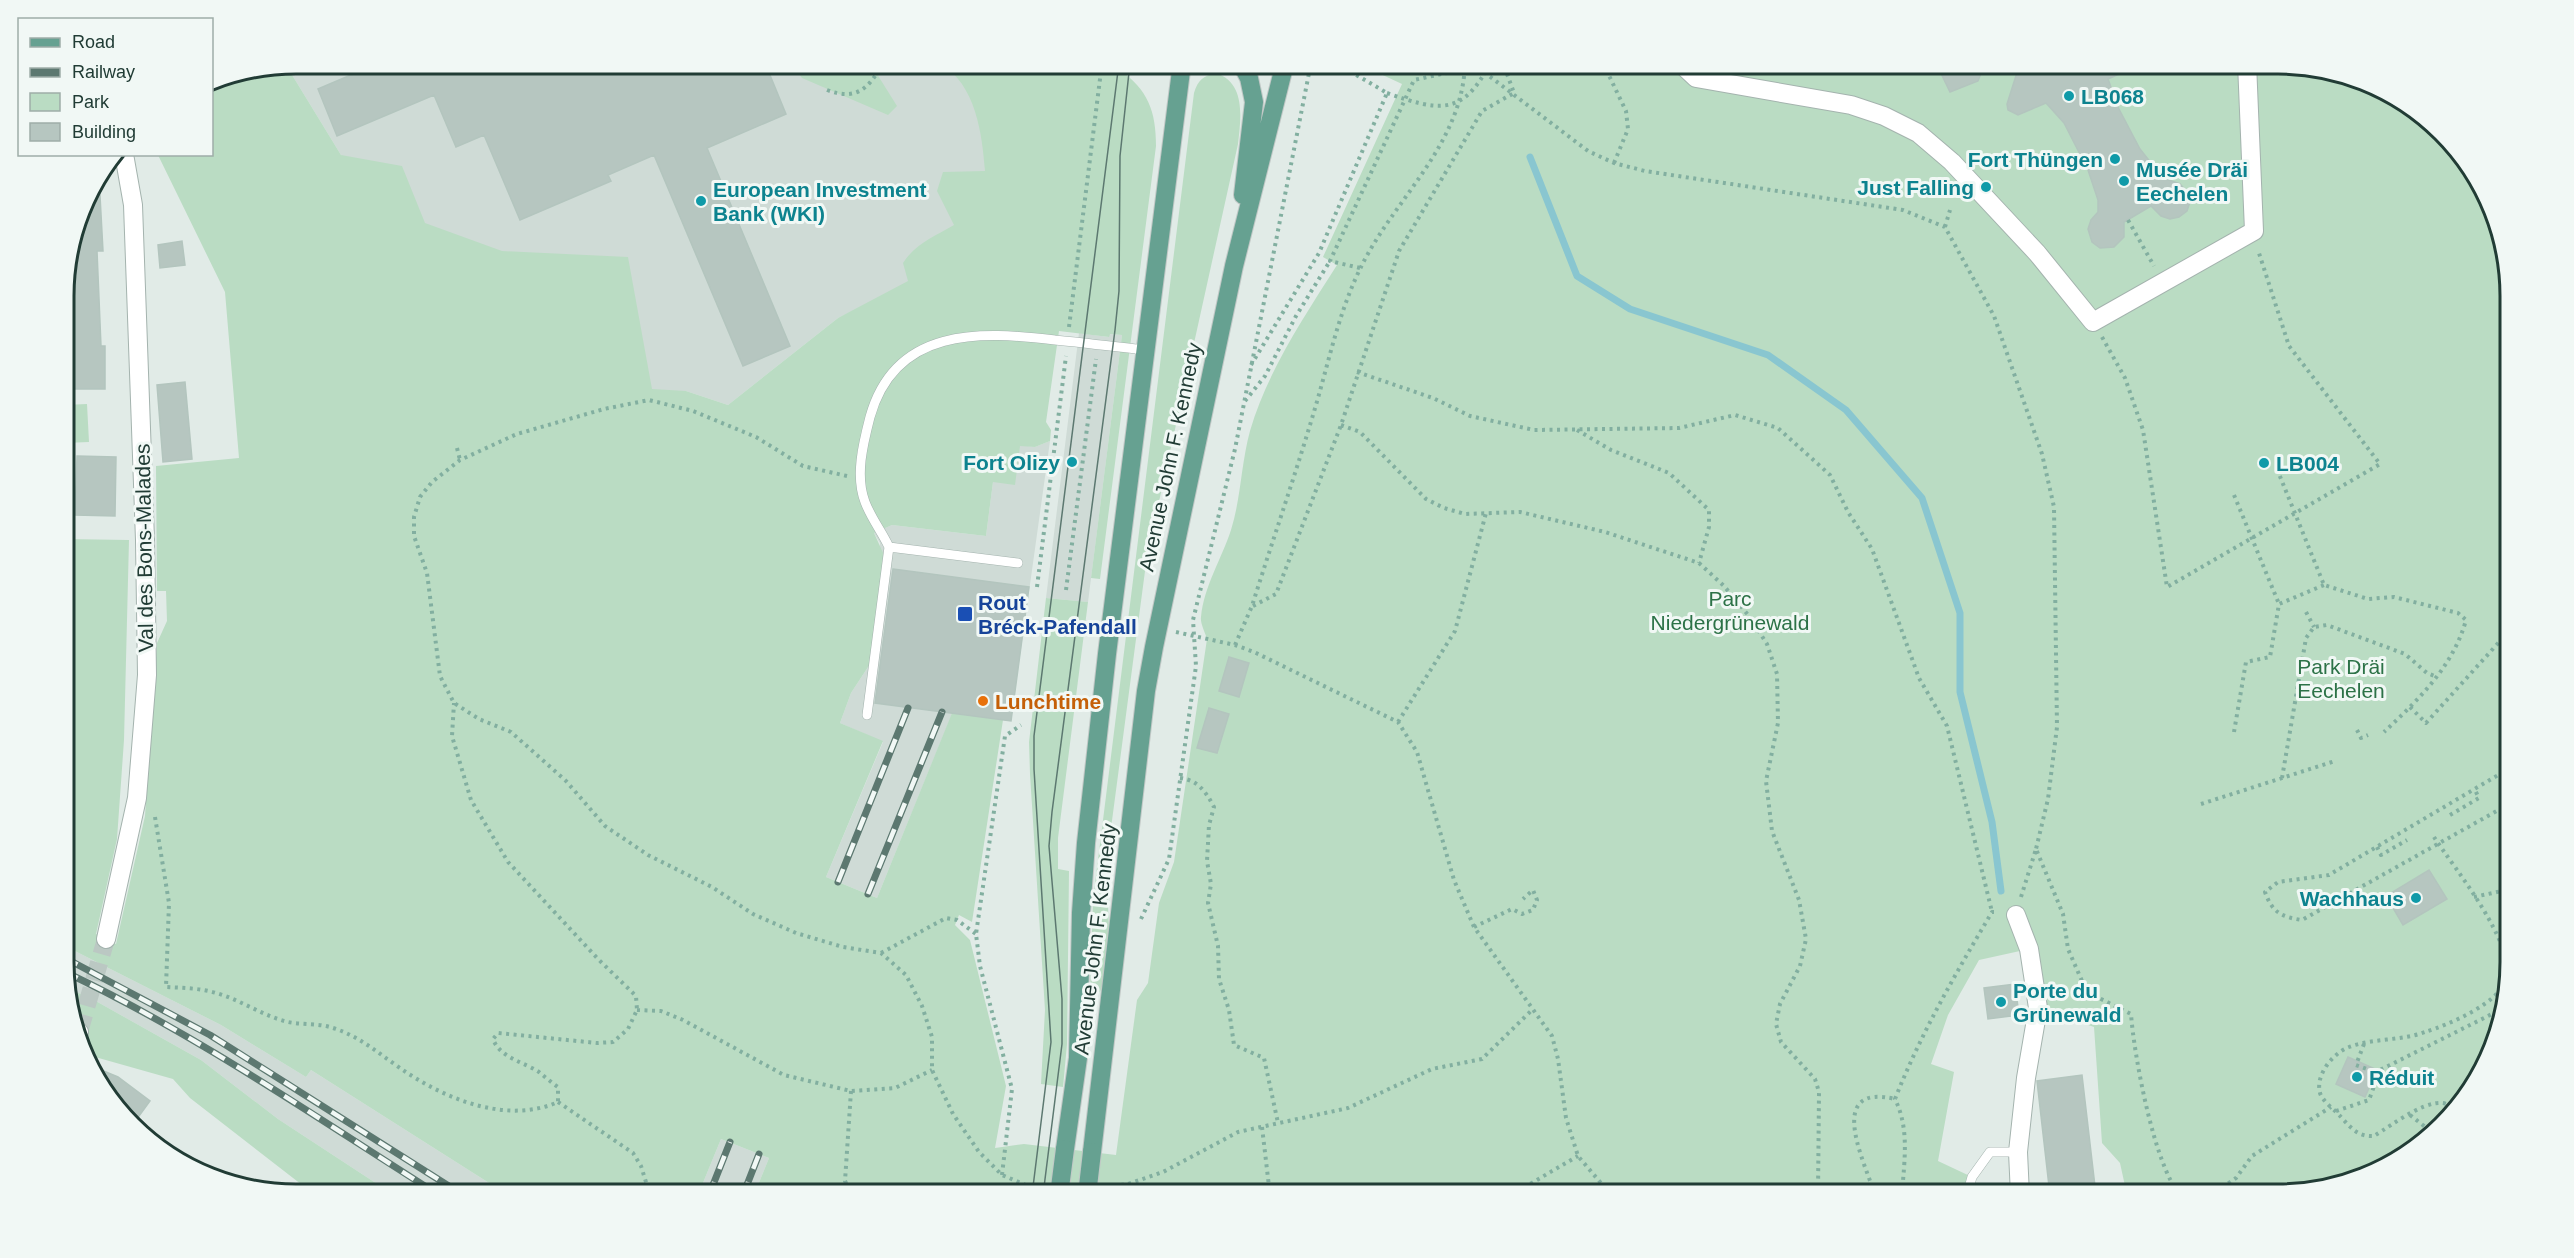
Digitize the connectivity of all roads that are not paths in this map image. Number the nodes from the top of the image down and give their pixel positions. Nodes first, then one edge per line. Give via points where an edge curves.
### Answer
1 (1181, 74) edge
2 (1247, 74) edge
3 (1282, 74) edge
4 (1692, 74) edge
5 (2247, 74) edge
6 (123, 156) edge
7 (1234, 266) junction
8 (1146, 350) junction
9 (889, 547) junction
10 (1018, 563) dead end
11 (867, 715) dead end
12 (2016, 915) road end
13 (106, 939) tunnel mouth
14 (2018, 1152) junction
15 (1060, 1184) edge
16 (1093, 1184) edge
17 (1970, 1184) edge
18 (2019, 1184) edge

1 - 8 main road, Avenue John F. Kennedy
2 - 7 main road via 1254,102
3 - 7 main road, Avenue John F. Kennedy
4 - 5 street via 1696,78 1851,105 1918,133 1960,170 2037,253 2093,322 2254,231
6 - 13 street, Val des Bons-Malades via 133,205 147,675 137,798
7 - 16 main road, Avenue John F. Kennedy, bridge via 1146,691 1092,1152
8 - 9 lane via 994,335 954,338 906,358 875,401 859,479 865,502
8 - 15 main road, Avenue John F. Kennedy, bridge via 1086,843 1078,1059
9 - 10 lane
9 - 11 lane
12 - 14 street via 2030,949 2038,1008
14 - 17 lane via 1990,1152
14 - 18 street

